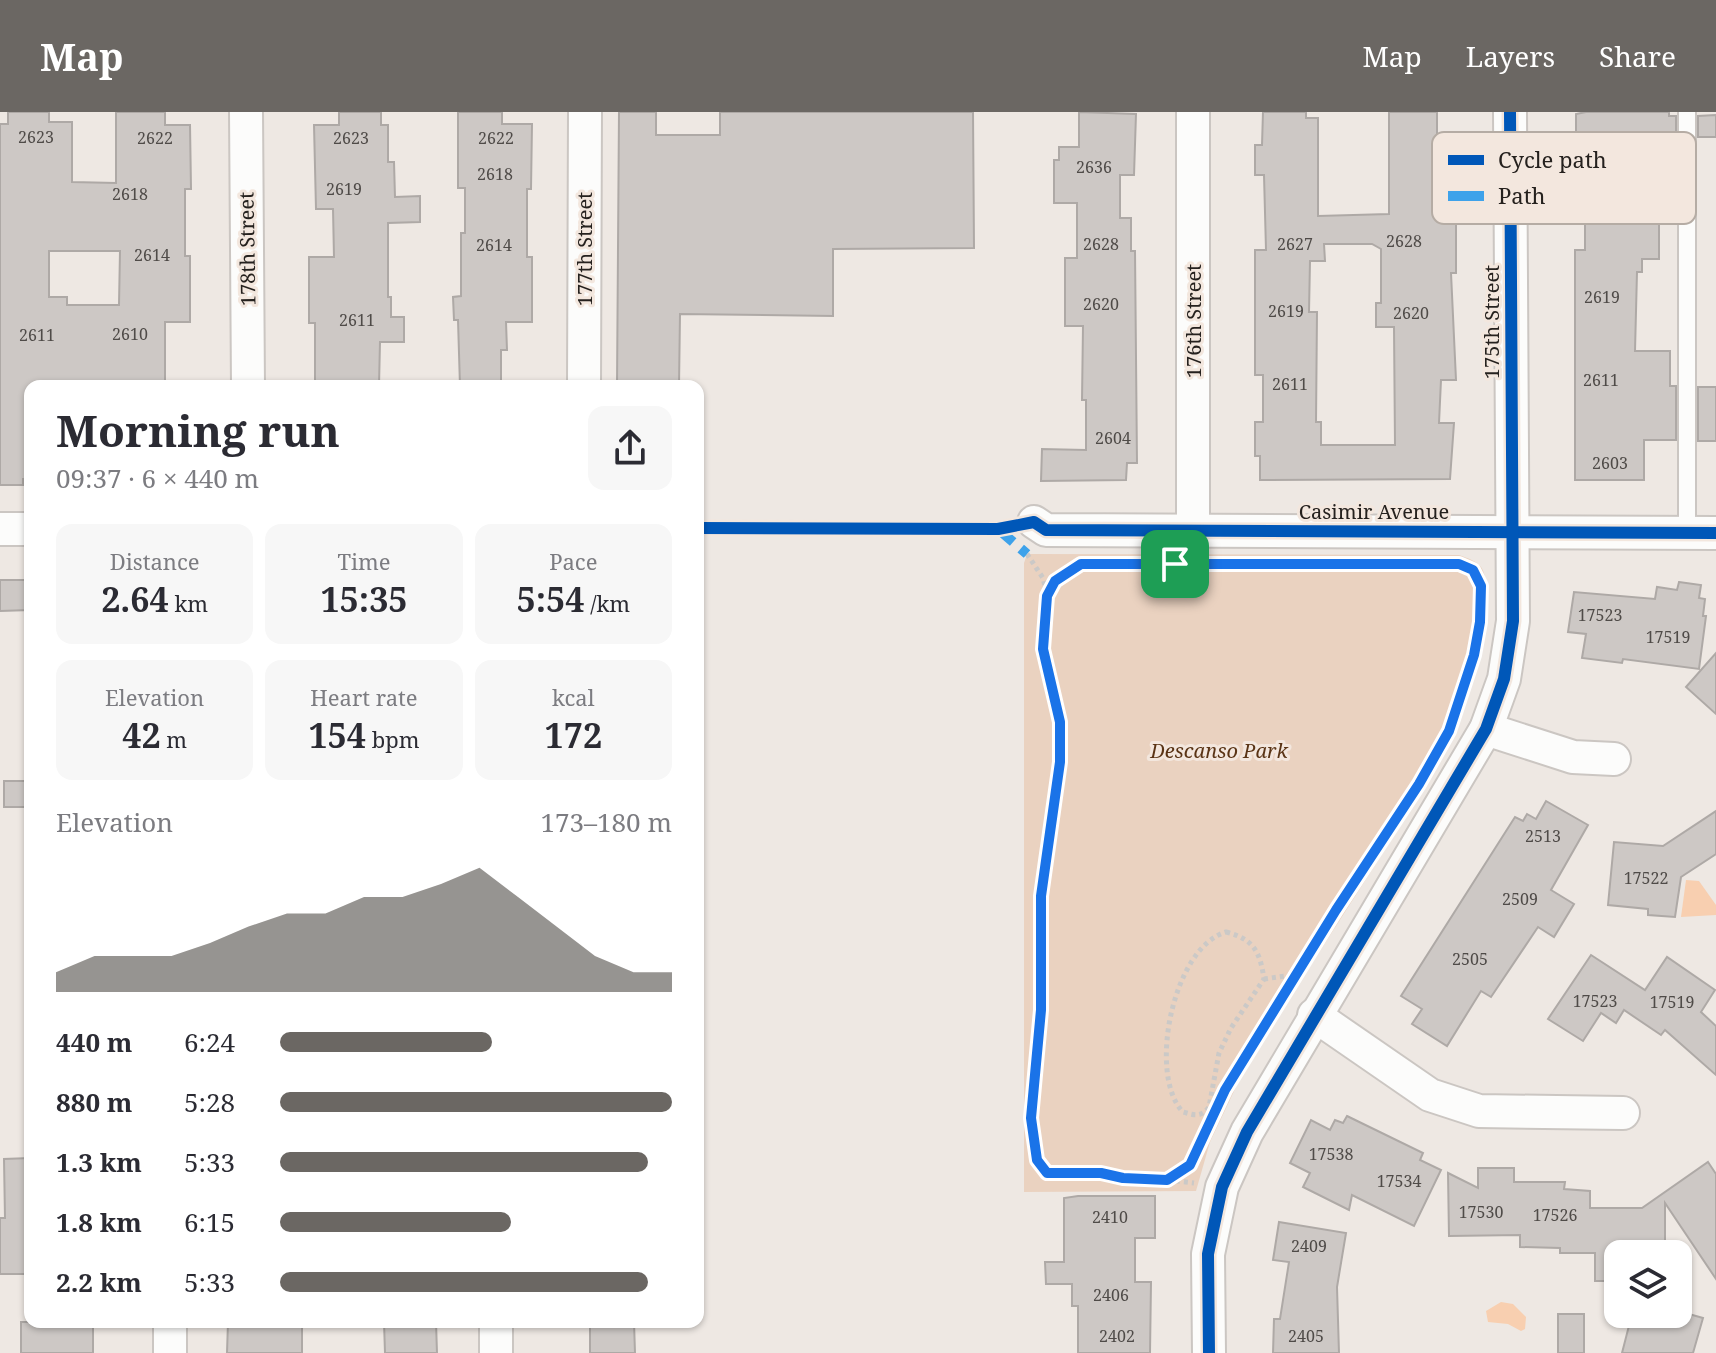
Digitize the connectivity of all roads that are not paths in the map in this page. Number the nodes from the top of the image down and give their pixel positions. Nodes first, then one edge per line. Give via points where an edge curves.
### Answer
1 (246, 112) edge
2 (585, 112) edge
3 (1193, 112) edge
4 (1510, 112) edge
5 (1687, 112) edge
6 (1510, 132) edge
7 (1688, 132) edge
8 (1511, 224) edge
9 (1691, 224) edge
10 (248, 380) edge
11 (584, 380) edge
12 (1034, 522) dead end
13 (0, 529) edge
14 (24, 529) edge
15 (1193, 531) junction
16 (1513, 532) junction
17 (1702, 533) edge
18 (1486, 729) junction
19 (1614, 759) dead end
20 (1314, 1015) junction
21 (1623, 1113) dead end
22 (170, 1328) edge
23 (496, 1328) edge
24 (170, 1353) edge
25 (496, 1353) edge
26 (1209, 1353) edge

1 - 10 street, 178th Street
2 - 11 street, 177th Street
3 - 15 street, 176th Street
4 - 6 street, 175th Street
5 - 7 lane
8 - 16 street, 175th Street
9 - 17 lane
12 - 15 street, Casimir Avenue via 1046,530
13 - 14 street
15 - 16 street, Casimir Avenue
16 - 17 street, Casimir Avenue
16 - 18 street, 175th Street via 1513,621 1504,679
18 - 19 street via 1573,757
18 - 20 street, 175th Street
20 - 21 street via 1430,1095 1479,1111
20 - 26 street, 175th Street via 1222,1187 1208,1254
22 - 24 street
23 - 25 street

